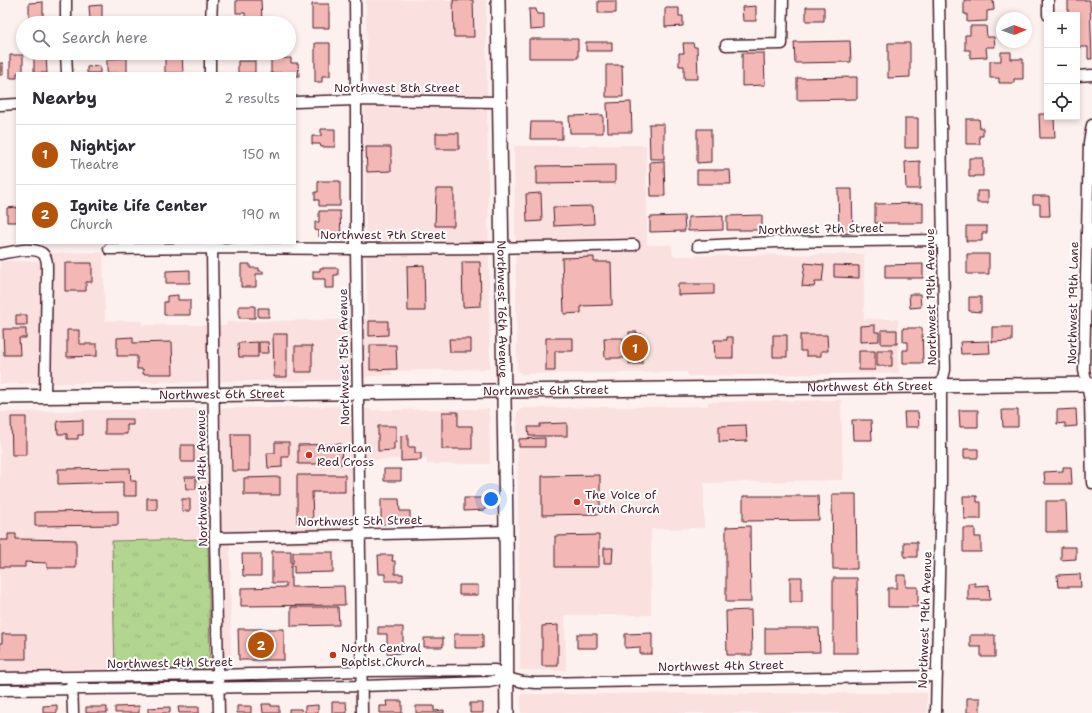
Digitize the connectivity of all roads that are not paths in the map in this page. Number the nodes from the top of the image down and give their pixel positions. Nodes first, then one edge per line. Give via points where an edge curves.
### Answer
1 (66, 0) edge
2 (212, 0) edge
3 (355, 0) edge
4 (498, 0) edge
5 (783, 0) edge
6 (939, 0) edge
7 (1048, 0) edge
8 (1048, 12) edge
9 (66, 16) edge
10 (211, 16) edge
11 (726, 45) dead end
12 (66, 60) edge
13 (210, 60) edge
14 (67, 72) edge
15 (210, 72) edge
16 (1092, 75) edge
17 (1080, 76) edge
18 (356, 100) junction
19 (296, 102) edge
20 (499, 102) junction
21 (16, 104) edge
22 (0, 105) edge
23 (1092, 124) edge
24 (943, 240) junction
25 (634, 244) dead end
26 (212, 245) edge
27 (698, 246) dead end
28 (502, 247) junction
29 (356, 248) junction
30 (109, 249) dead end
31 (0, 254) edge
32 (1090, 384) edge
33 (941, 386) junction
34 (503, 391) junction
35 (358, 393) junction
36 (214, 395) junction
37 (0, 397) edge
38 (45, 397) junction
39 (1092, 482) edge
40 (506, 532) junction
41 (359, 534) junction
42 (215, 538) junction
43 (361, 671) junction
44 (218, 675) junction
45 (937, 676) junction
46 (72, 677) junction
47 (0, 678) edge
48 (507, 678) junction
49 (361, 686) junction
50 (219, 687) junction
51 (72, 689) junction
52 (0, 690) edge
53 (73, 713) edge
54 (219, 713) edge
55 (362, 713) edge
56 (508, 713) edge
57 (936, 713) edge

1 - 9 street
2 - 10 street
3 - 18 street, Northwest 15th Avenue
4 - 20 main road, Northwest 16th Avenue
5 - 11 street via 782,44
6 - 24 street, Northwest 19th Avenue
7 - 8 street
12 - 14 street
13 - 15 street
16 - 17 street
18 - 19 street, Northwest 8th Street
18 - 20 street, Northwest 8th Street
18 - 29 street, Northwest 15th Avenue
20 - 28 main road, Northwest 16th Avenue
21 - 22 street
23 - 32 street, Northwest 19th Lane via 1089,148 1084,370
24 - 27 street, Northwest 7th Street via 776,242
24 - 33 street, Northwest 19th Avenue via 945,370
25 - 28 street, Northwest 7th Street
26 - 29 street, Northwest 7th Street
26 - 30 street, Northwest 7th Street
26 - 36 street, Northwest 14th Avenue
28 - 29 street, Northwest 7th Street
28 - 34 main road, Northwest 16th Avenue
29 - 35 street, Northwest 15th Avenue
31 - 38 street via 31,250 43,254 46,259
32 - 33 main road, Northwest 6th Street
32 - 39 street, Northwest 19th Lane
33 - 34 main road, Northwest 6th Street
33 - 45 street, Northwest 19th Avenue via 942,486
34 - 35 main road, Northwest 6th Street
34 - 40 main road, Northwest 16th Avenue
35 - 36 main road, Northwest 6th Street
35 - 41 street, Northwest 15th Avenue
36 - 38 main road, Northwest 6th Street
36 - 42 street, Northwest 14th Avenue
37 - 38 main road, Northwest 6th Street
40 - 41 street, Northwest 5th Street
40 - 48 main road, Northwest 16th Avenue
41 - 42 street, Northwest 5th Street
41 - 43 street, Northwest 15th Avenue
42 - 44 street, Northwest 14th Avenue
43 - 44 street, Northwest 4th Street
43 - 48 street, Northwest 4th Street via 495,670
43 - 49 street, Northwest 15th Avenue
44 - 46 street, Northwest 4th Street
44 - 50 street, Northwest 14th Avenue
45 - 48 street, Northwest 4th Street via 536,683
45 - 57 street, Northwest 19th Avenue
46 - 47 street, Northwest 4th Street
46 - 51 street
48 - 49 street, Northwest 4th Street via 489,682
48 - 56 main road, Northwest 16th Avenue
49 - 50 street, Northwest 4th Street
49 - 55 street, Northwest 15th Avenue
50 - 51 street, Northwest 4th Street
50 - 54 street, Northwest 14th Avenue
51 - 52 street, Northwest 4th Street
51 - 53 street

